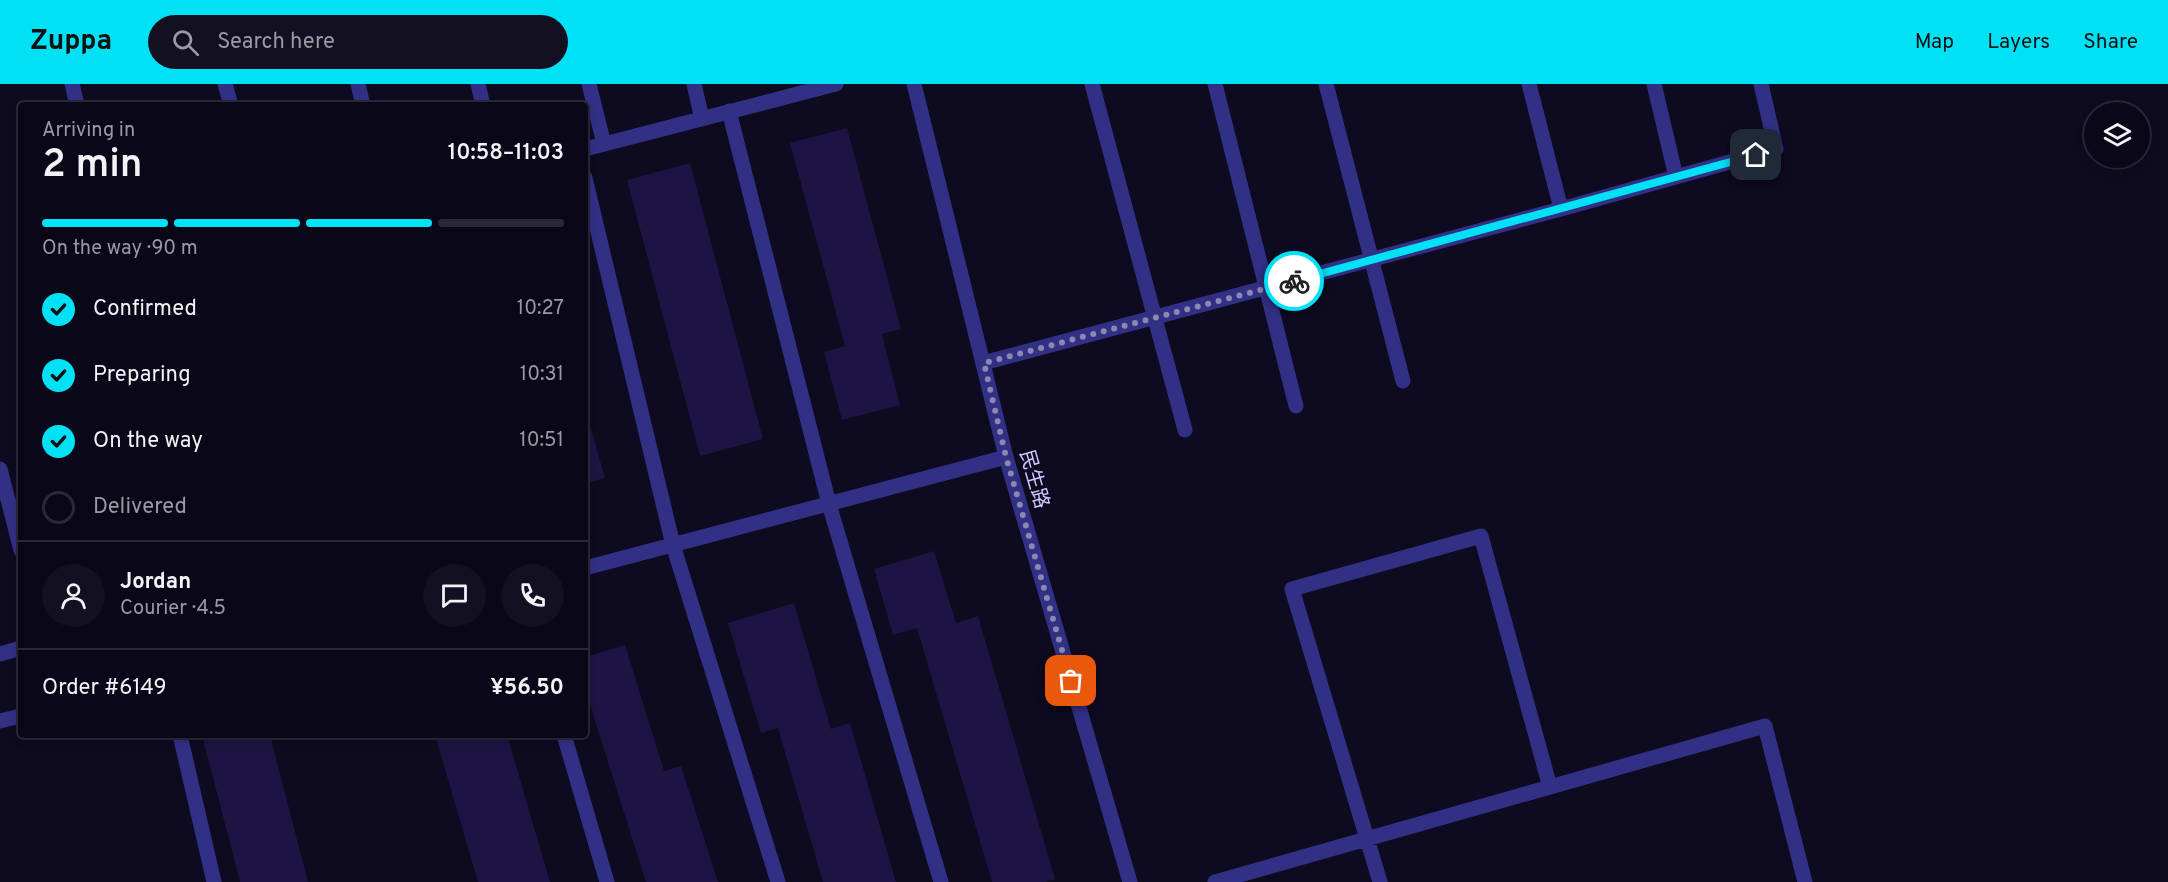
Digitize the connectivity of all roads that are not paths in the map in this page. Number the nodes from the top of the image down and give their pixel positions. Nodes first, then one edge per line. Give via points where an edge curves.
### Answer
1 (72, 84) edge
2 (225, 84) edge
3 (358, 84) edge
4 (478, 84) edge
5 (589, 84) edge
6 (694, 84) edge
7 (836, 84) edge
8 (914, 84) edge
9 (1092, 84) edge
10 (1215, 84) edge
11 (1326, 84) edge
12 (1529, 84) edge
13 (1654, 84) edge
14 (1761, 84) edge
15 (803, 88) edge
16 (76, 102) edge
17 (230, 102) edge
18 (362, 102) edge
19 (482, 102) edge
20 (729, 111) junction
21 (702, 119) junction
22 (603, 144) junction
23 (588, 148) edge
24 (1676, 177) junction
25 (588, 191) edge
26 (1561, 209) junction
27 (1371, 260) junction
28 (1267, 288) junction
29 (1154, 318) junction
30 (984, 363) junction
31 (1403, 381) dead end
32 (1296, 406) dead end
33 (1185, 430) dead end
34 (1006, 457) junction
35 (0, 469) edge
36 (829, 504) junction
37 (18, 538) edge
38 (673, 545) junction
39 (588, 567) edge
40 (18, 649) edge
41 (0, 654) edge
42 (18, 717) edge
43 (0, 722) edge
44 (181, 738) edge
45 (565, 738) edge
46 (1550, 787) junction
47 (1368, 838) junction
48 (214, 882) edge
49 (607, 882) edge
50 (778, 882) edge
51 (941, 882) edge
52 (1130, 882) edge
53 (1215, 882) edge
54 (1380, 882) edge
55 (1805, 882) edge

1 - 16 street
2 - 17 street
3 - 18 street
4 - 19 street
5 - 22 street
6 - 21 street
7 - 15 street
8 - 30 street, 民生路
9 - 29 street
10 - 28 street
11 - 27 street
12 - 26 street
13 - 24 street
14 - 24 street via 1776,149
15 - 20 street
20 - 21 street
20 - 36 street
21 - 22 street
22 - 23 street
24 - 26 street
25 - 38 street
26 - 27 street
27 - 28 street
27 - 31 street
28 - 29 street
28 - 32 street
29 - 30 street
29 - 33 street
30 - 34 street, 民生路
34 - 36 street
34 - 52 street, 民生路
35 - 37 street
36 - 38 street
36 - 51 street
38 - 39 street
38 - 50 street
40 - 41 street
42 - 43 street
44 - 48 street
45 - 49 street
46 - 47 street
46 - 47 street via 1481,536 1292,589
46 - 55 street via 1765,726
47 - 53 street
47 - 54 street

